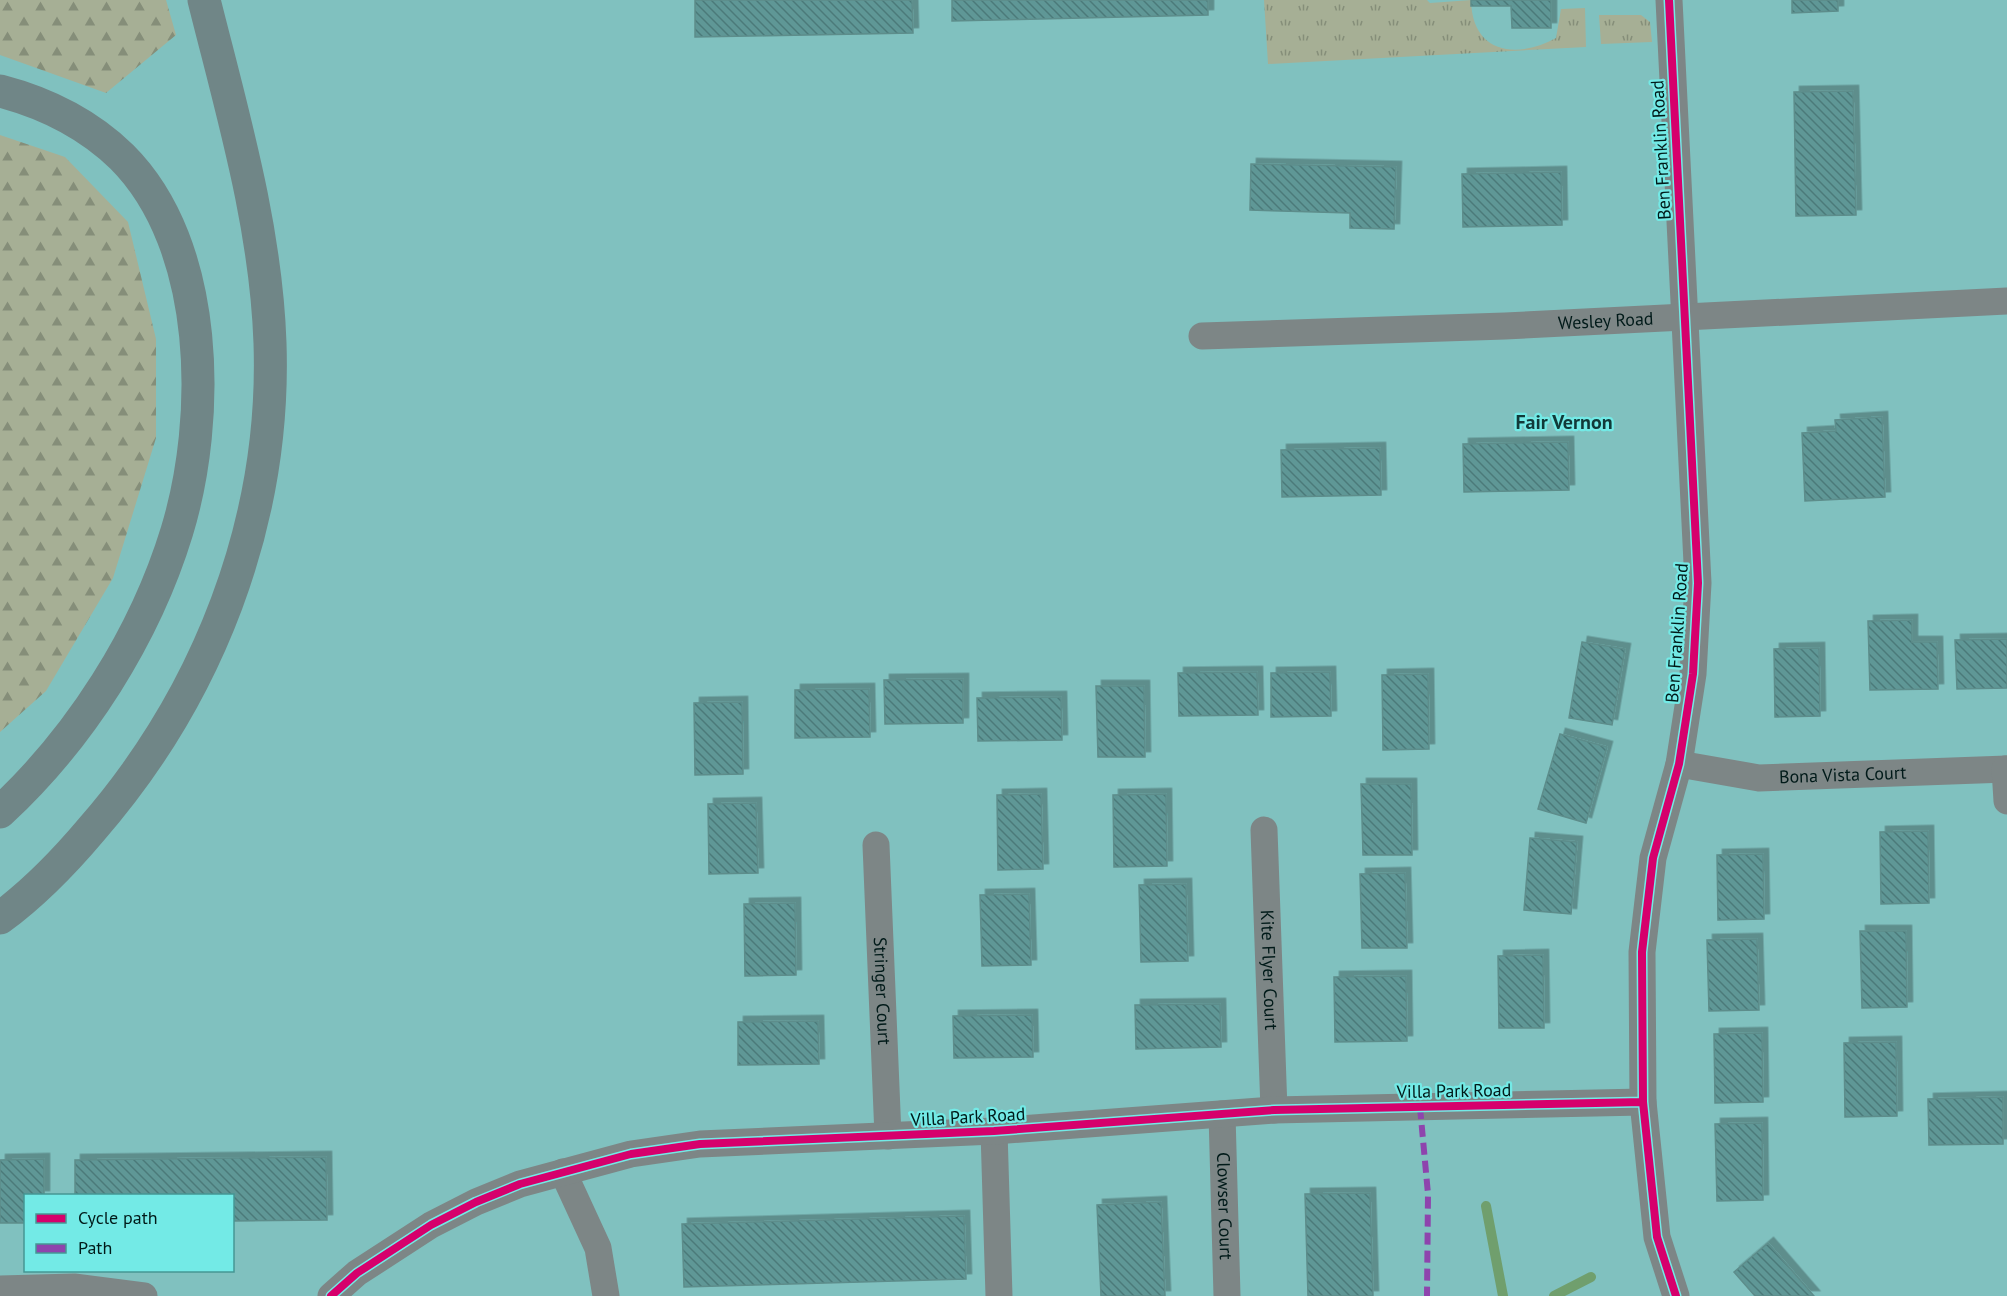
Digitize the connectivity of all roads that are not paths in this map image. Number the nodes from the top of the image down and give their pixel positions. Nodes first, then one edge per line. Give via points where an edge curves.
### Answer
1 (204, 0) edge
2 (1670, 0) edge
3 (0, 91) edge
4 (2007, 301) edge
5 (1684, 317) junction
6 (1202, 336) dead end
7 (1679, 764) junction
8 (2006, 769) edge
9 (2007, 801) edge
10 (0, 812) edge
11 (1264, 830) dead end
12 (876, 845) dead end
13 (0, 918) edge
14 (1643, 1102) junction
15 (1274, 1110) junction
16 (1222, 1114) junction
17 (994, 1131) junction
18 (888, 1136) junction
19 (563, 1172) junction
20 (0, 1289) edge
21 (144, 1296) edge
22 (331, 1296) edge
23 (606, 1296) edge
24 (999, 1296) edge
25 (1227, 1296) edge
26 (1676, 1296) edge

1 - 13 main road via 250,192 267,298 267,425 251,527 221,621 160,739 135,777 75,849
2 - 5 street, Ben Franklin Road
3 - 10 main road via 52,108 81,124 123,158 153,198 171,235 189,296 199,400 193,464 183,509 164,568 134,636 67,737
4 - 5 street, Wesley Road
5 - 6 street, Wesley Road
5 - 7 street, Ben Franklin Road via 1698,583 1693,674
7 - 8 street, Bona Vista Court via 1759,778
7 - 14 street, Ben Franklin Road via 1653,858 1642,952
8 - 9 street
11 - 15 street, Kite Flyer Court
12 - 18 street, Stringer Court
14 - 15 street, Villa Park Road
14 - 26 street, Ben Franklin Road via 1657,1237
15 - 16 street, Villa Park Road
16 - 17 street, Villa Park Road
16 - 25 street, Clowser Court
17 - 18 street, Villa Park Road
17 - 24 street
18 - 19 street, Villa Park Road via 700,1144 631,1154
19 - 22 street, Villa Park Road via 520,1184 431,1225 357,1273
19 - 23 street via 598,1248
20 - 21 street via 74,1287

